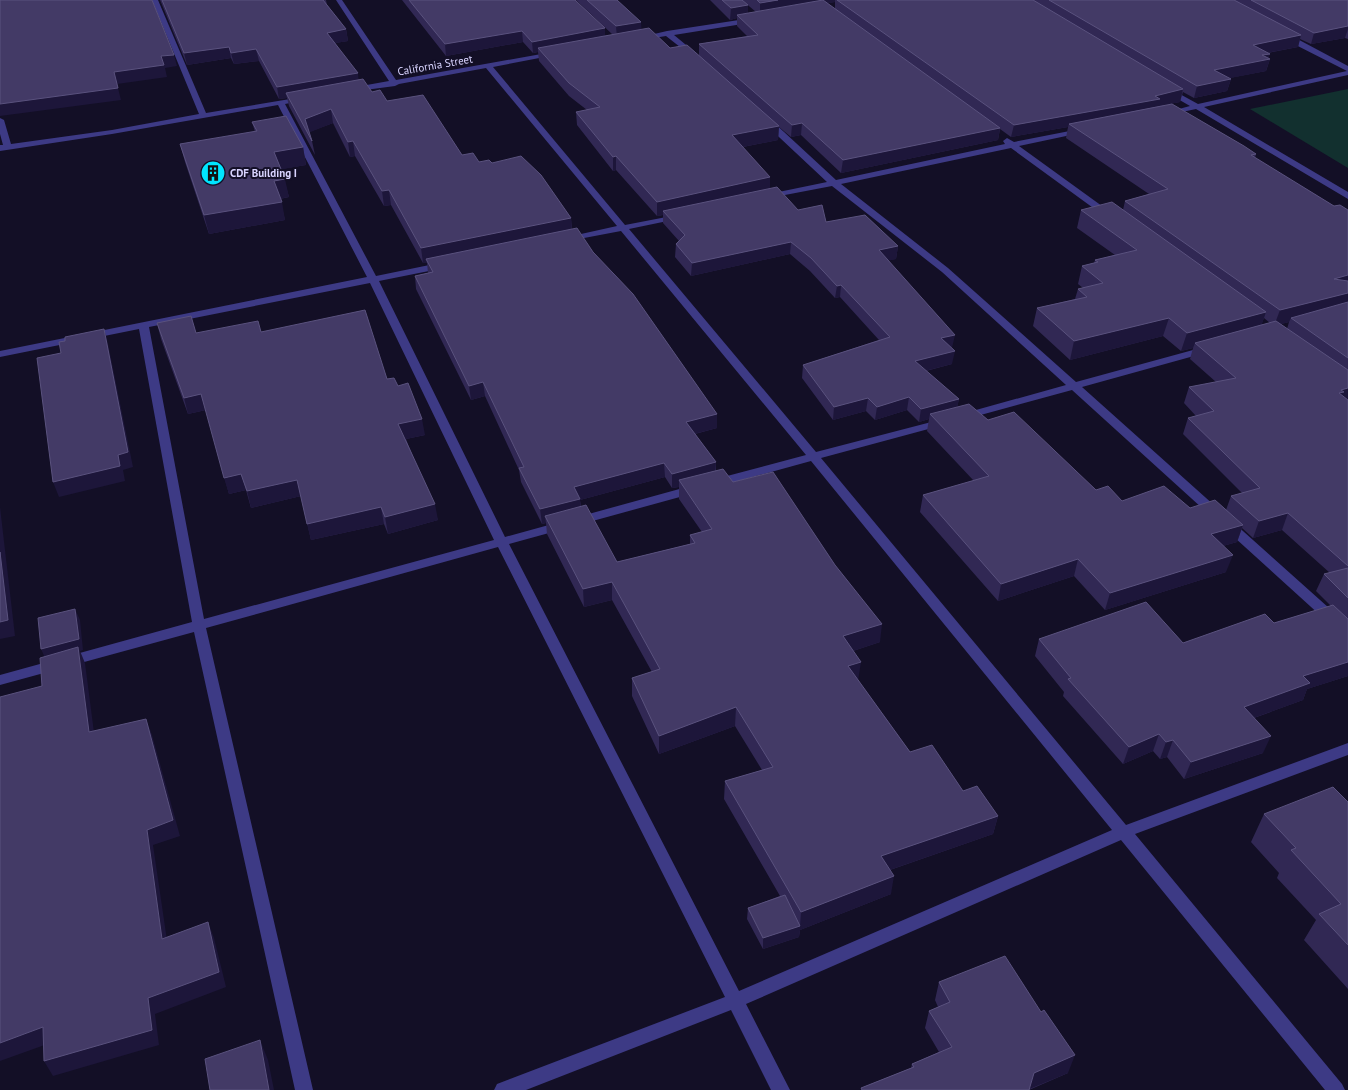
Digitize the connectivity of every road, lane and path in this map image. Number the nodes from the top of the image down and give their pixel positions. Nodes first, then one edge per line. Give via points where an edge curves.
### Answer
1 (155, 0) edge
2 (340, 0) edge
3 (751, 13) edge
4 (1278, 32) edge
5 (667, 33) junction
6 (632, 39) edge
7 (565, 51) edge
8 (488, 66) junction
9 (705, 66) edge
10 (1348, 71) edge
11 (395, 84) junction
12 (1159, 84) edge
13 (347, 91) edge
14 (299, 99) edge
15 (280, 102) junction
16 (1198, 107) junction
17 (756, 112) edge
18 (1160, 114) edge
19 (203, 115) junction
20 (0, 120) edge
21 (1095, 127) edge
22 (1006, 141) junction
23 (4, 148) edge
24 (833, 182) junction
25 (1348, 196) edge
26 (756, 199) edge
27 (689, 214) edge
28 (1120, 222) edge
29 (622, 228) junction
30 (555, 242) edge
31 (450, 264) edge
32 (373, 279) junction
33 (144, 326) junction
34 (1217, 347) edge
35 (0, 354) edge
36 (1075, 386) junction
37 (814, 457) junction
38 (501, 541) junction
39 (198, 626) junction
40 (1348, 632) edge
41 (0, 680) edge
42 (1348, 749) edge
43 (1121, 833) junction
44 (735, 1001) junction
45 (304, 1090) edge
46 (503, 1090) edge
47 (781, 1090) edge
48 (1336, 1090) edge

1 - 19 street
2 - 11 street
3 - 5 street via 758,19
4 - 10 street
5 - 6 street
5 - 9 street
7 - 8 street, California Street
8 - 11 street, California Street
8 - 29 street
10 - 16 street
11 - 13 street, California Street
12 - 16 street
14 - 15 street
15 - 19 street
15 - 32 street
16 - 18 street
16 - 25 street
17 - 24 street
19 - 23 street
20 - 23 street
21 - 22 street
22 - 24 street
22 - 28 street
24 - 26 street
24 - 36 street via 945,270
27 - 29 street
29 - 30 street
29 - 37 street
31 - 32 street
32 - 33 street
32 - 38 street
33 - 35 street
33 - 39 street
34 - 36 street
36 - 37 street
36 - 40 street
37 - 38 street
37 - 43 street
38 - 39 street
38 - 44 street
39 - 41 street
39 - 45 street
42 - 43 street
43 - 44 street
43 - 48 street
44 - 46 street
44 - 47 street

